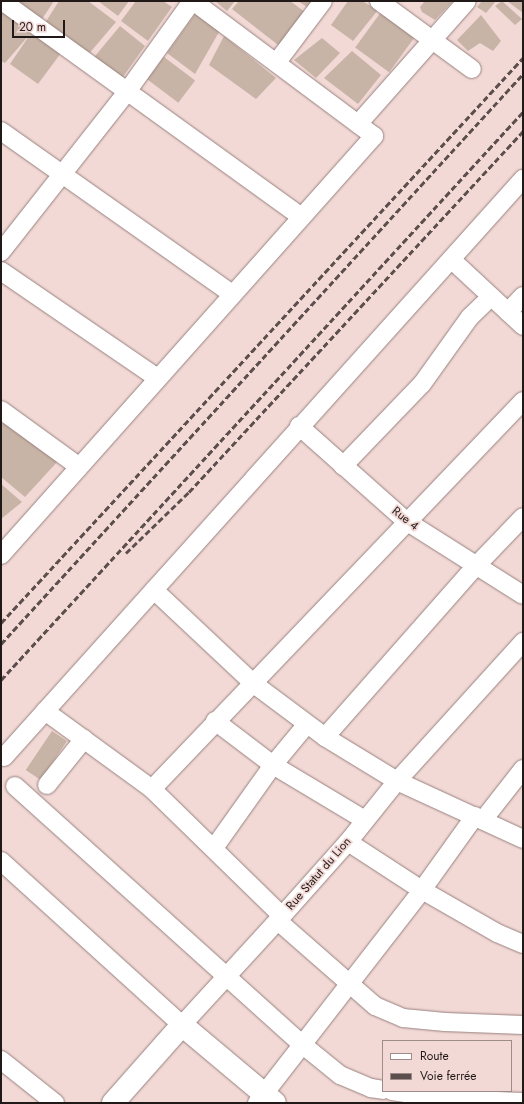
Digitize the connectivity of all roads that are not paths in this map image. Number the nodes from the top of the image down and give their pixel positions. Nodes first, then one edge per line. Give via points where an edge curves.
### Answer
1 (2, 1) edge
2 (192, 1) edge
3 (323, 1) edge
4 (379, 1) edge
5 (467, 1) edge
6 (432, 40) junction
7 (277, 62) junction
8 (472, 69) dead end
9 (126, 93) junction
10 (358, 124) junction
11 (1, 131) edge
12 (61, 172) junction
13 (519, 190) edge
14 (301, 217) junction
15 (1, 252) edge
16 (452, 260) junction
17 (1, 271) edge
18 (232, 294) junction
19 (523, 296) edge
20 (491, 297) junction
21 (508, 312) junction
22 (523, 326) edge
23 (157, 378) junction
24 (523, 401) edge
25 (2, 414) edge
26 (299, 426) junction
27 (78, 466) junction
28 (343, 466) junction
29 (523, 517) edge
30 (406, 522) junction
31 (1, 555) edge
32 (475, 567) junction
33 (154, 590) junction
34 (523, 595) edge
35 (523, 642) edge
36 (254, 684) junction
37 (45, 711) junction
38 (215, 721) junction
39 (307, 724) junction
40 (325, 737) junction
41 (84, 739) junction
42 (4, 757) dead end
43 (272, 765) junction
44 (523, 770) edge
45 (397, 781) junction
46 (46, 785) dead end
47 (15, 786) dead end
48 (152, 789) junction
49 (479, 818) junction
50 (365, 820) junction
51 (523, 838) edge
52 (348, 842) junction
53 (214, 848) junction
54 (1, 861) edge
55 (422, 890) junction
56 (280, 918) junction
57 (523, 944) edge
58 (227, 978) junction
59 (349, 984) junction
60 (182, 1025) junction
61 (523, 1025) edge
62 (302, 1046) junction
63 (1, 1060) edge
64 (382, 1090) edge
65 (399, 1092) edge
66 (265, 1100) edge
67 (523, 1102) edge
68 (55, 1103) edge
69 (113, 1103) edge

1 - 9 street
2 - 7 street
2 - 9 street
3 - 7 street
4 - 6 street
5 - 6 street
6 - 8 street
6 - 10 street
7 - 10 street
9 - 12 street
9 - 14 street
10 - 14 street via 374,136
11 - 12 street
12 - 15 street
12 - 18 street
13 - 16 street
14 - 18 street
16 - 20 street
16 - 26 street
17 - 23 street
18 - 23 street
19 - 21 street
20 - 21 street
20 - 28 street via 470,317 422,384
21 - 22 street
23 - 27 street
24 - 30 street
25 - 27 street
26 - 28 street, Rue 4
26 - 33 street
27 - 31 street
28 - 30 street, Rue 4
29 - 32 street
30 - 32 street, Rue 4
30 - 36 street
32 - 34 street, Rue 4
32 - 40 street
33 - 36 street
33 - 37 street
35 - 45 street, Rue Statut du Lion
36 - 38 street
36 - 39 street
37 - 41 street
37 - 42 street
38 - 43 street
38 - 48 street
39 - 40 street
39 - 43 street
40 - 45 street
41 - 46 street
41 - 48 street
43 - 50 street
43 - 53 street
44 - 49 street
45 - 49 street
45 - 50 street, Rue Statut du Lion
47 - 58 street
48 - 53 street
49 - 51 street
49 - 55 street
50 - 52 street, Rue Statut du Lion
52 - 55 street
52 - 56 street, Rue Statut du Lion
53 - 56 street
54 - 60 street
55 - 57 street via 497,933
55 - 59 street
56 - 58 street, Rue Statut du Lion
56 - 59 street
58 - 60 street, Rue Statut du Lion
58 - 62 street
59 - 61 street via 375,1006 403,1018
59 - 62 street
60 - 66 street
60 - 69 street, Rue Statut du Lion
62 - 64 street via 340,1074 371,1088
62 - 66 street
63 - 68 street
65 - 67 street via 446,1099

